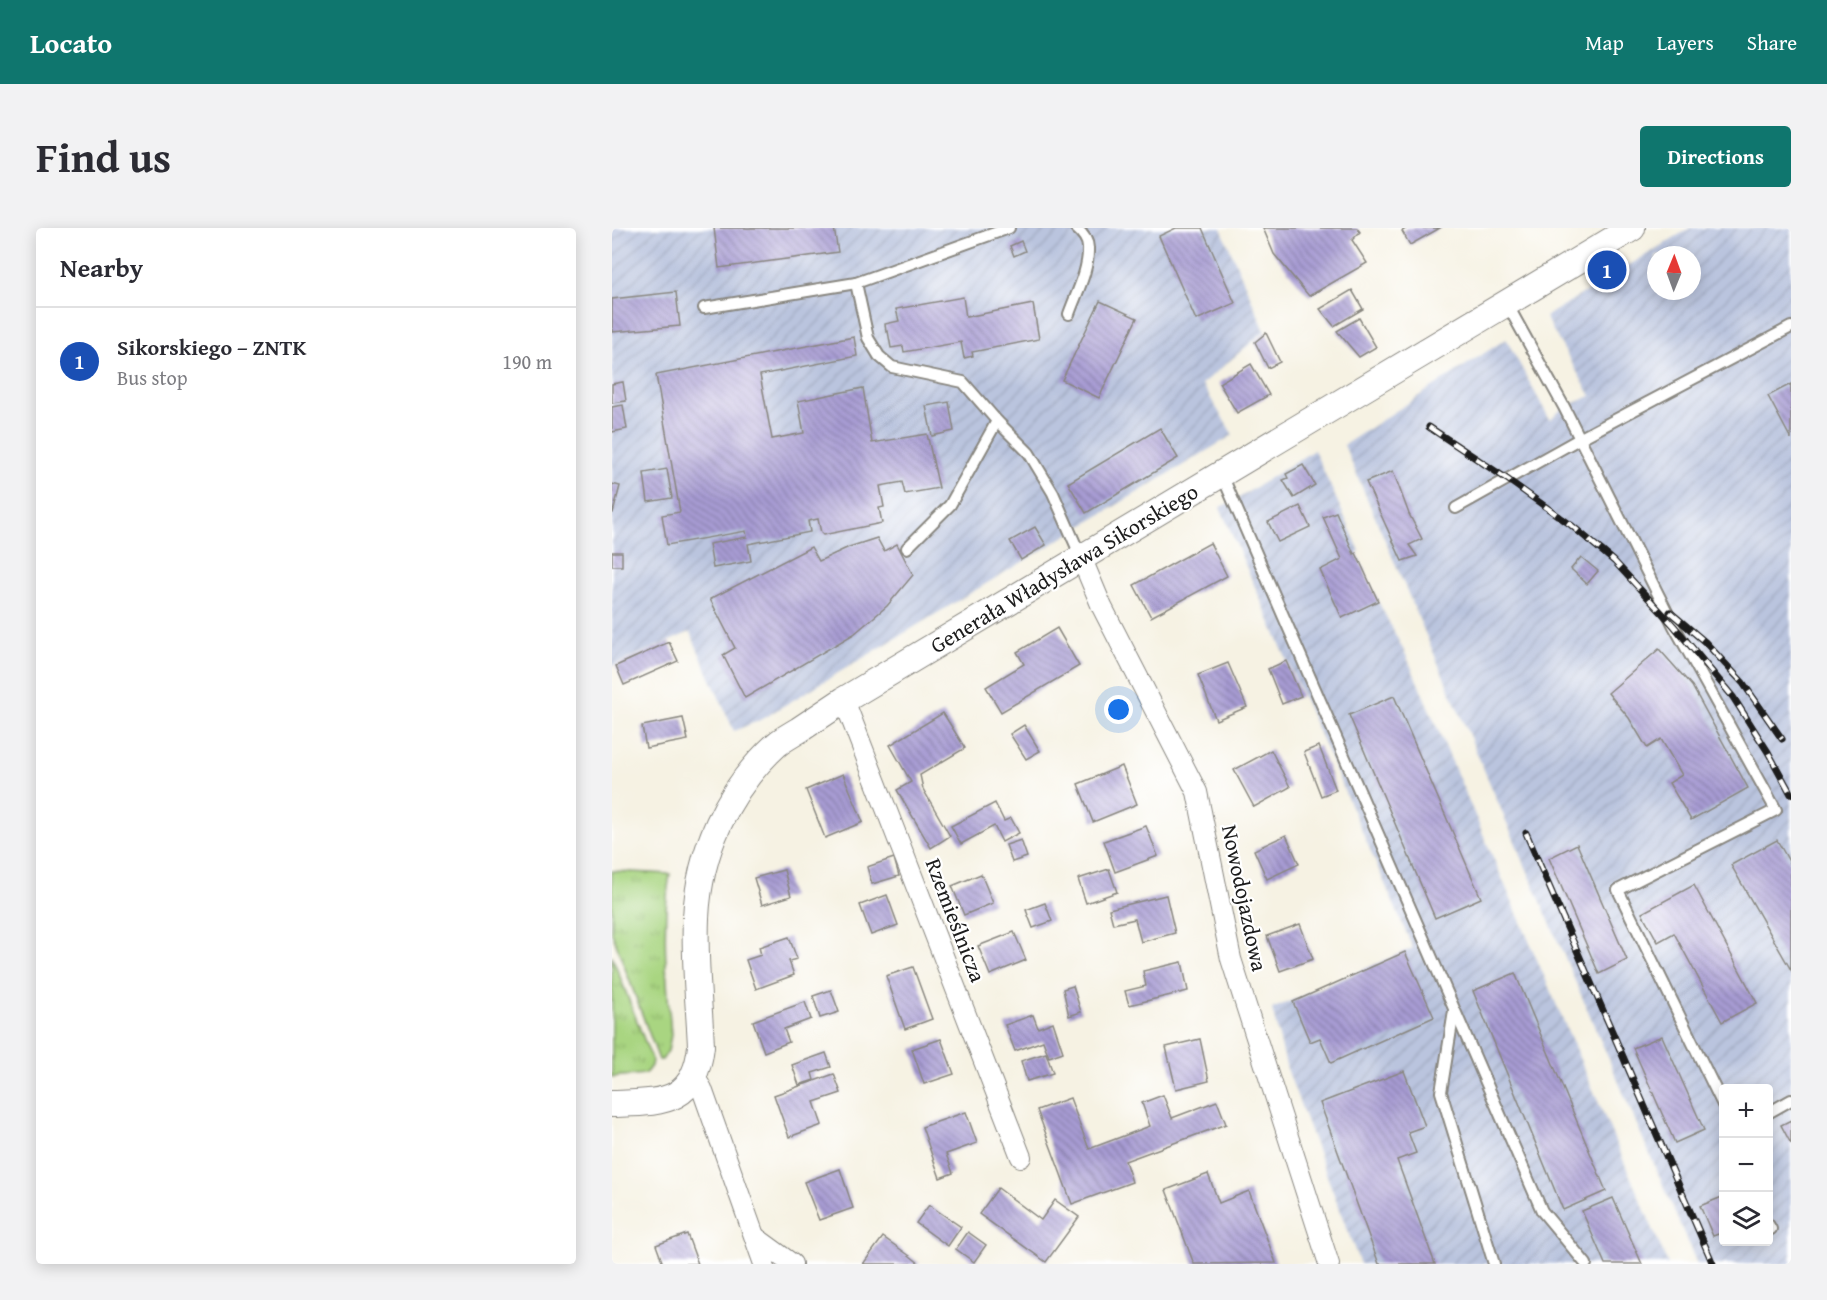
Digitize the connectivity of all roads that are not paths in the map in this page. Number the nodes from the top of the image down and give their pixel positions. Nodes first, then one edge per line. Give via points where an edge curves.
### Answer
1 (1009, 228) edge
2 (1076, 228) edge
3 (1632, 228) edge
4 (856, 284) junction
5 (1507, 303) junction
6 (704, 308) dead end
7 (1069, 314) dead end
8 (1791, 327) edge
9 (997, 421) junction
10 (1579, 439) junction
11 (1222, 474) junction
12 (1456, 508) dead end
13 (907, 548) dead end
14 (1081, 557) junction
15 (844, 700) junction
16 (1454, 1010) junction
17 (694, 1076) junction
18 (1719, 1097) edge
19 (1791, 1100) edge
20 (612, 1104) edge
21 (1773, 1110) edge
22 (1021, 1157) dead end
23 (754, 1237) junction
24 (764, 1264) edge
25 (792, 1264) edge
26 (1329, 1264) edge
27 (1494, 1264) edge
28 (1586, 1264) edge

1 - 4 lane
2 - 7 lane via 1089,247
3 - 5 street, Generała Władysława Sikorskiego
4 - 6 lane
4 - 9 lane via 868,338 879,356 892,367 963,382
5 - 10 lane
5 - 11 street, Generała Władysława Sikorskiego
8 - 10 lane
9 - 13 lane via 950,505
9 - 14 lane via 1029,453 1053,493
10 - 12 lane
10 - 18 lane via 1674,626 1776,810 1618,890
11 - 14 street, Generała Władysława Sikorskiego
11 - 16 lane
14 - 15 street, Generała Władysława Sikorskiego
14 - 26 street, Nowodojazdowa via 1102,607 1197,792 1231,959
15 - 17 street, Generała Władysława Sikorskiego via 773,748 732,796 713,836 699,885 696,917 701,1046
15 - 22 street, Rzemieślnicza
16 - 27 lane via 1441,1092
16 - 28 lane via 1542,1211
17 - 20 street via 667,1100
17 - 23 street
19 - 21 lane
23 - 24 street
23 - 25 street

